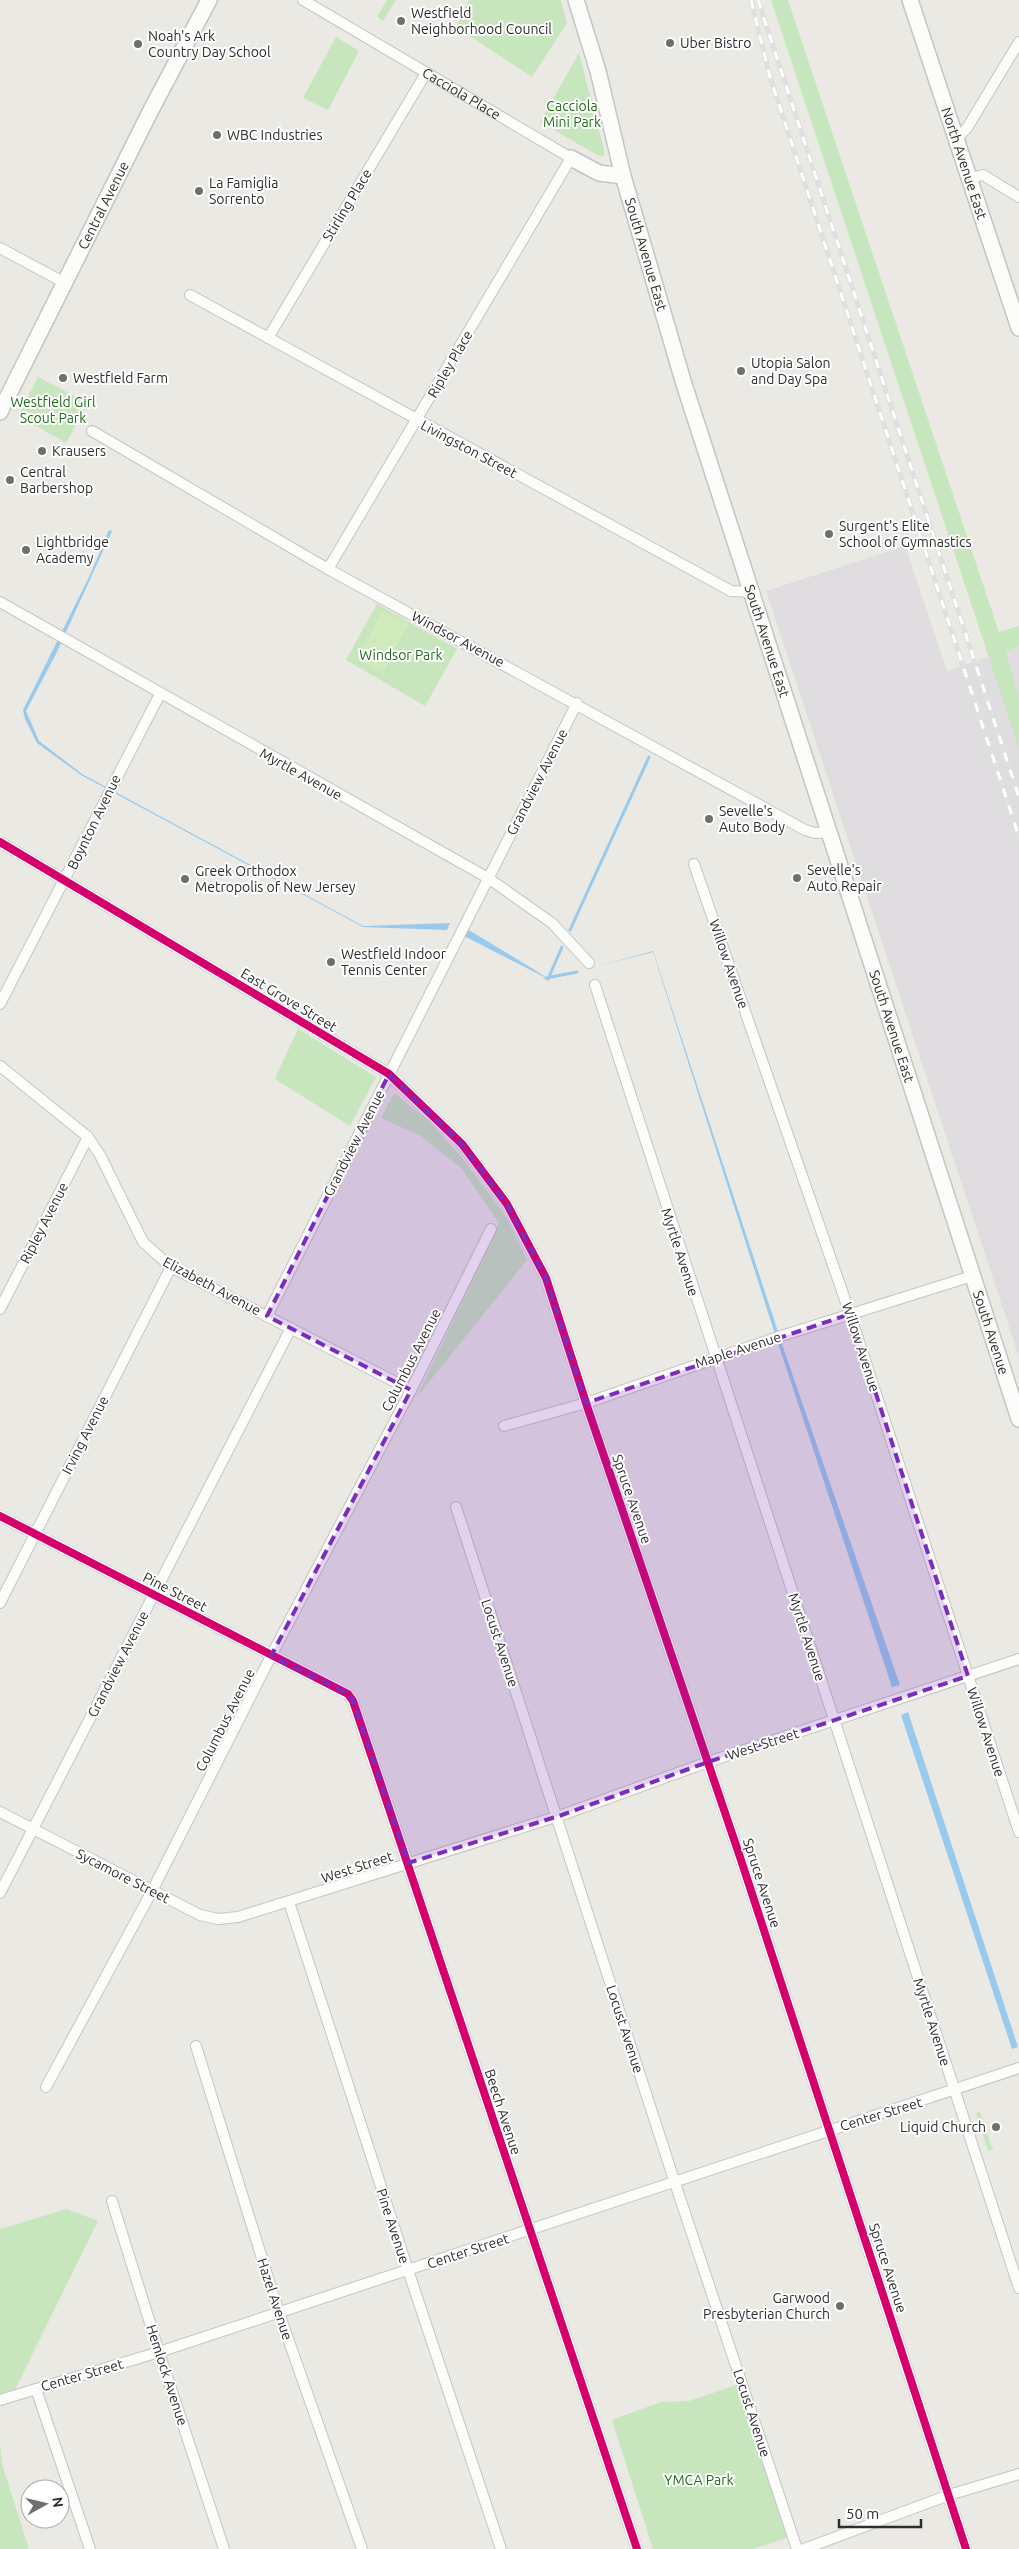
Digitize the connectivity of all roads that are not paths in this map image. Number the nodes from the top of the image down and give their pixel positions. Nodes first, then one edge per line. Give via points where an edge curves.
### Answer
1 (209, 0) edge
2 (303, 0) edge
3 (576, 0) edge
4 (910, 0) edge
5 (1019, 42) edge
6 (426, 73) junction
7 (957, 138) junction
8 (571, 158) junction
9 (623, 176) junction
10 (970, 178) junction
11 (1019, 197) edge
12 (0, 248) edge
13 (65, 282) junction
14 (190, 295) dead end
15 (1019, 328) edge
16 (268, 338) junction
17 (0, 412) edge
18 (416, 420) junction
19 (92, 431) dead end
20 (328, 569) junction
21 (752, 592) junction
22 (0, 602) edge
23 (160, 694) junction
24 (577, 704) junction
25 (829, 832) junction
26 (0, 842) edge
27 (694, 864) dead end
28 (488, 878) junction
29 (65, 880) junction
30 (589, 963) dead end
31 (595, 985) dead end
32 (0, 1004) edge
33 (0, 1066) edge
34 (389, 1074) junction
35 (88, 1137) junction
36 (491, 1229) dead end
37 (520, 1230) joint
38 (171, 1267) junction
39 (972, 1276) junction
40 (0, 1309) edge
41 (850, 1314) junction
42 (267, 1316) junction
43 (291, 1328) junction
44 (714, 1358) junction
45 (411, 1390) junction
46 (586, 1403) junction
47 (1019, 1419) edge
48 (504, 1426) dead end
49 (456, 1507) dead end
50 (0, 1516) edge
51 (35, 1534) junction
52 (154, 1595) junction
53 (0, 1602) edge
54 (271, 1656) junction
55 (1019, 1659) edge
56 (968, 1676) junction
57 (338, 1689) joint
58 (834, 1720) junction
59 (708, 1762) junction
60 (0, 1812) edge
61 (557, 1817) junction
62 (34, 1830) junction
63 (1019, 1832) edge
64 (408, 1863) junction
65 (152, 1891) junction
66 (0, 1893) edge
67 (289, 1902) junction
68 (251, 1914) joint
69 (196, 2046) dead end
70 (1019, 2068) edge
71 (46, 2087) dead end
72 (954, 2091) junction
73 (830, 2130) junction
74 (675, 2183) junction
75 (112, 2201) dead end
76 (529, 2230) junction
77 (408, 2270) junction
78 (1019, 2288) edge
79 (279, 2312) junction
80 (158, 2352) junction
81 (36, 2389) junction
82 (0, 2400) edge
83 (1019, 2474) edge
84 (949, 2496) junction
85 (90, 2549) edge
86 (224, 2549) edge
87 (362, 2549) edge
88 (501, 2549) edge
89 (637, 2549) edge
90 (797, 2549) edge
91 (804, 2549) edge
92 (966, 2549) edge

1 - 13 main road, Central Avenue
2 - 6 street, Cacciola Place
3 - 9 main road, South Avenue East via 598,71
4 - 7 main road, North Avenue East
5 - 7 street via 968,128
6 - 8 street, Cacciola Place
6 - 16 street, Stirling Place
7 - 10 main road, North Avenue East
8 - 9 main road, Cacciola Place via 599,173
8 - 18 street, Ripley Place
9 - 21 main road, South Avenue East via 684,384
10 - 11 street via 983,175
10 - 15 main road, North Avenue East
12 - 13 street
13 - 17 main road, Central Avenue
14 - 16 street, Livingston Street
16 - 18 street, Livingston Street
18 - 20 street, Ripley Place
18 - 21 street, Livingston Street via 731,591
19 - 20 street, Windsor Avenue
20 - 24 street, Windsor Avenue
21 - 25 main road, South Avenue East
22 - 23 street, Myrtle Avenue
23 - 28 street, Myrtle Avenue
23 - 29 street, Boynton Avenue
24 - 25 street, Windsor Avenue via 805,830
24 - 28 street, Grandview Avenue
25 - 39 main road, South Avenue East
26 - 29 street, East Grove Street
27 - 41 street, Willow Avenue
28 - 30 street, Myrtle Avenue via 552,923
28 - 34 street, Grandview Avenue
29 - 32 street, Boynton Avenue
29 - 34 street, East Grove Street
31 - 44 street, Myrtle Avenue
33 - 35 street, Elizabeth Avenue
34 - 37 street, East Grove Street via 462,1144 507,1204
34 - 42 street, Grandview Avenue
35 - 38 street, Elizabeth Avenue via 143,1242
35 - 40 street, Ripley Avenue
36 - 45 street, Columbus Avenue
37 - 46 street, Spruce Avenue via 546,1278
38 - 42 street, Elizabeth Avenue
38 - 51 street, Irving Avenue
39 - 41 street, Maple Avenue
39 - 47 main road, South Avenue
41 - 44 street, Maple Avenue
41 - 56 street, Willow Avenue
42 - 43 street, Elizabeth Avenue
43 - 45 street, Elizabeth Avenue
43 - 52 street, Grandview Avenue
44 - 46 street, Maple Avenue
44 - 58 street, Myrtle Avenue
45 - 54 street, Columbus Avenue
46 - 48 street, Maple Avenue
46 - 59 street, Spruce Avenue
49 - 61 street, Locust Avenue
50 - 51 street, Pine Street
51 - 52 street, Pine Street
51 - 53 street, Irving Avenue
52 - 54 street, Pine Street
52 - 62 street, Grandview Avenue
54 - 57 street, Pine Street
54 - 65 street, Columbus Avenue
55 - 56 street, West Street
56 - 58 street, West Street
56 - 63 street, Willow Avenue
57 - 64 street, Beech Avenue via 353,1701
58 - 59 street, West Street
58 - 72 street, Myrtle Avenue
59 - 61 street, West Street
59 - 73 street, Spruce Avenue
60 - 62 street, Sycamore Street
61 - 64 street, West Street
61 - 74 street, Locust Avenue
62 - 65 street, Sycamore Street
62 - 66 street, Grandview Avenue
64 - 67 street, West Street
64 - 76 street, Beech Avenue
65 - 68 street, Sycamore Street via 209,1918
65 - 71 street, Columbus Avenue
67 - 68 street, West Street
67 - 77 street, Pine Avenue
69 - 79 street, Hazel Avenue
70 - 72 street, Center Street
72 - 73 street, Center Street
72 - 78 street, Myrtle Avenue
73 - 74 street, Center Street
73 - 84 street, Spruce Avenue
74 - 76 street, Center Street
74 - 90 street, Locust Avenue
75 - 80 street, Hemlock Avenue
76 - 77 street, Center Street
76 - 89 street, Beech Avenue
77 - 79 street, Center Street
77 - 88 street, Pine Avenue
79 - 80 street, Center Street
79 - 87 street, Hazel Avenue
80 - 81 street, Center Street
80 - 86 street, Hemlock Avenue
81 - 82 street, Center Street
81 - 85 street
83 - 84 street
84 - 91 street
84 - 92 street, Spruce Avenue

